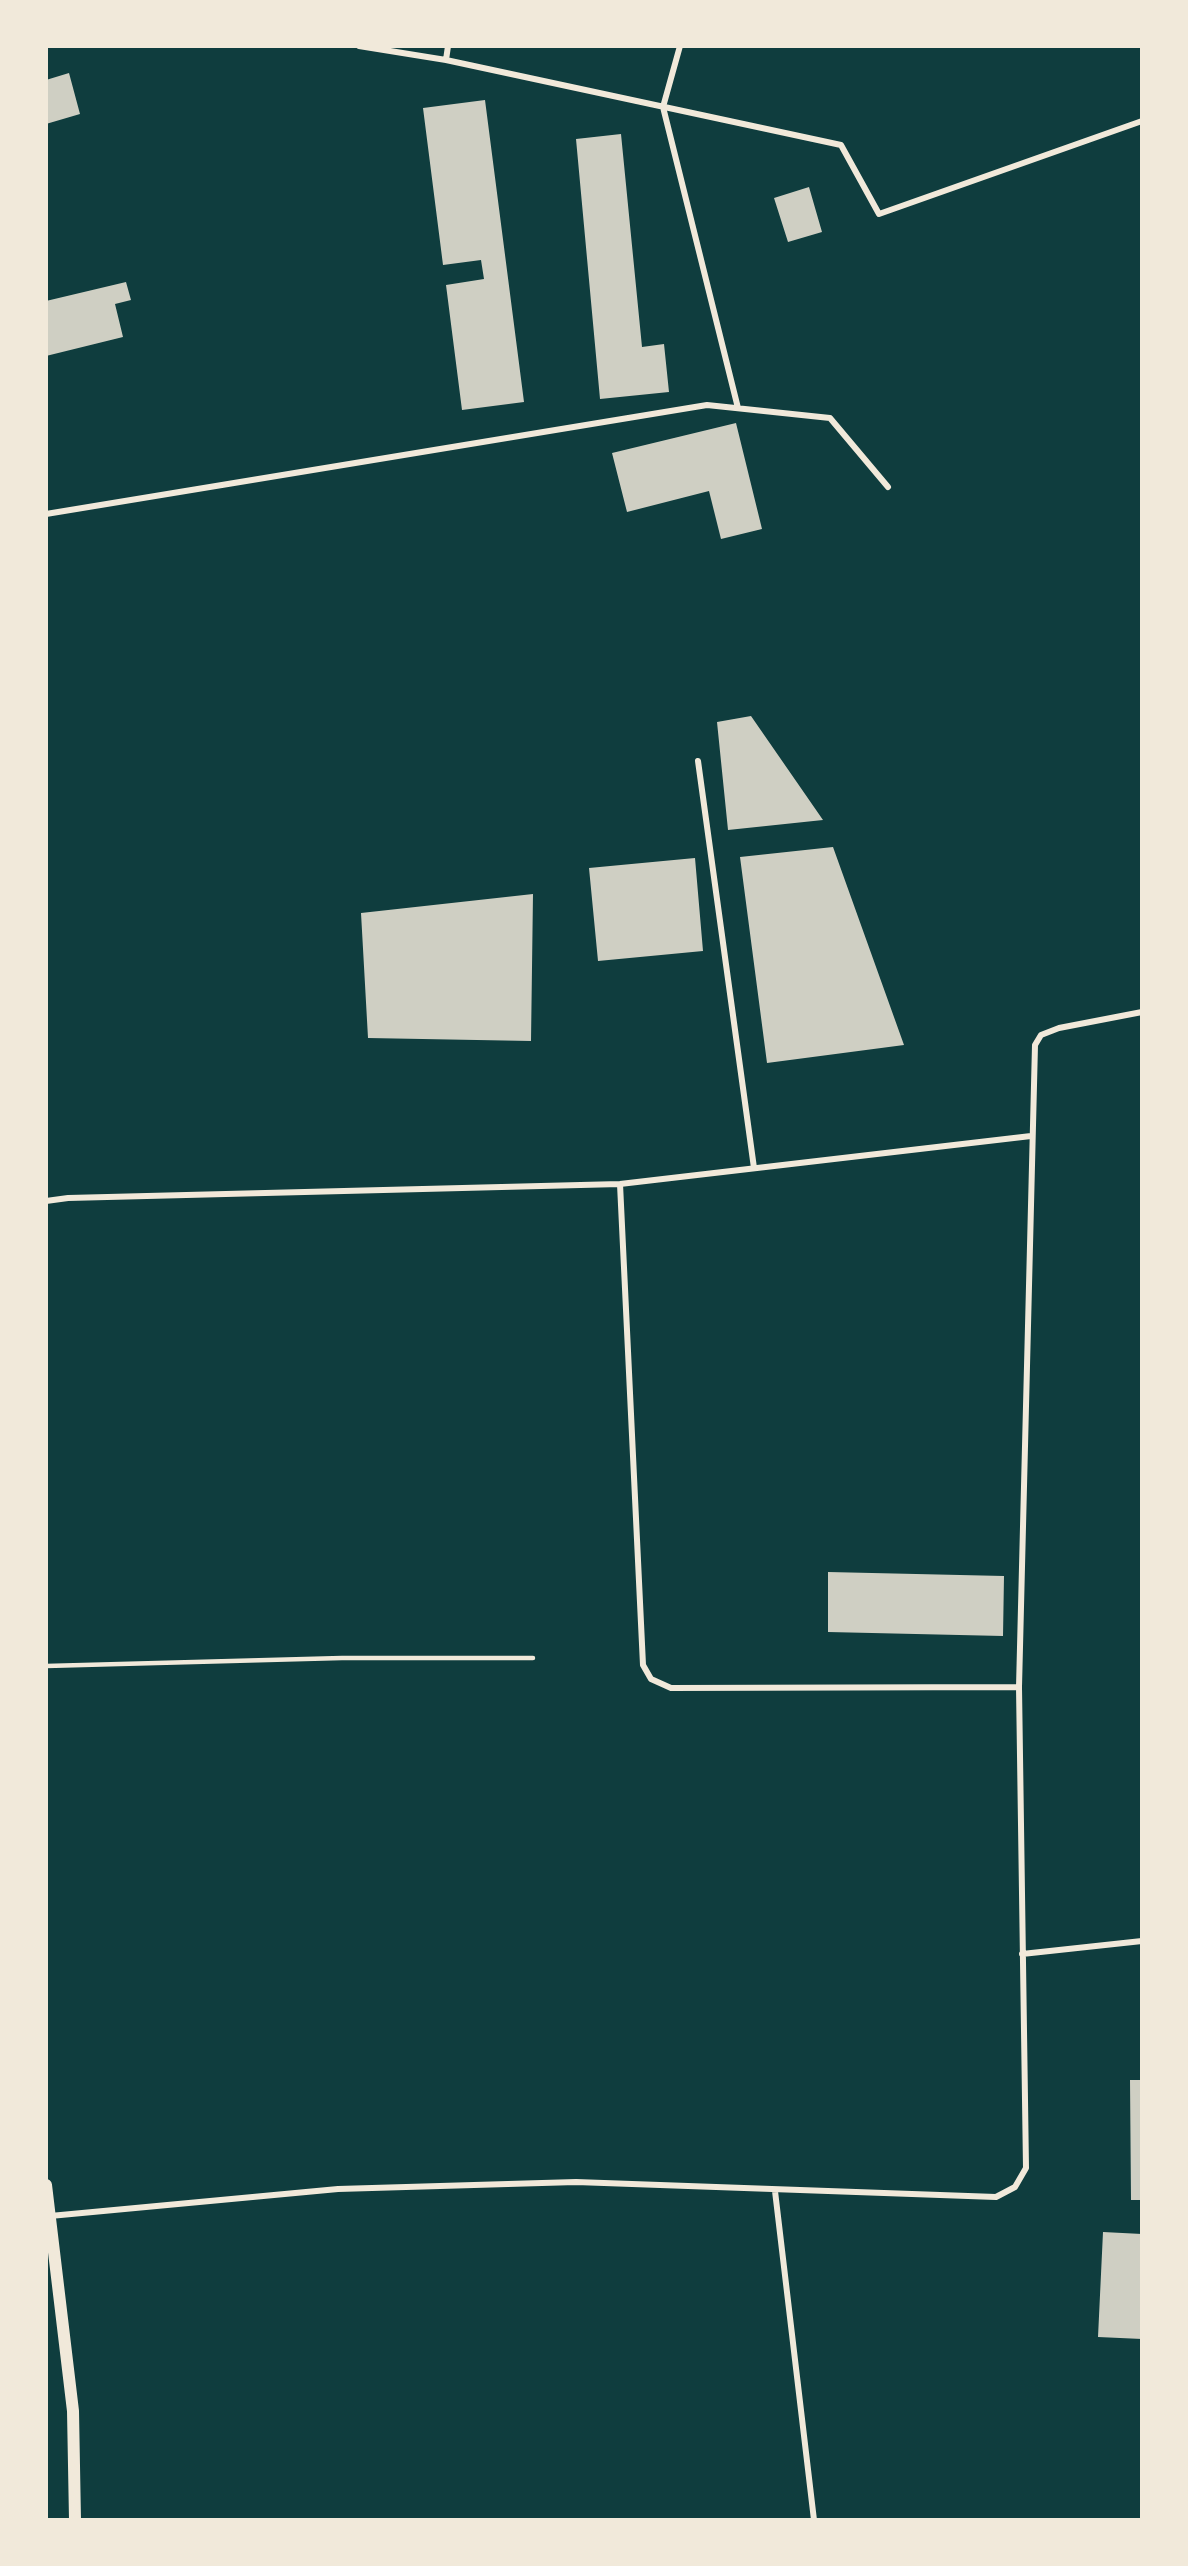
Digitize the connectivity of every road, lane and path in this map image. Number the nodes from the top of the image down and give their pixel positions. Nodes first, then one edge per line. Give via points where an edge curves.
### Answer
1 (359, 46) edge
2 (448, 46) edge
3 (680, 46) edge
4 (446, 60) junction
5 (663, 107) junction
6 (1142, 121) edge
7 (738, 408) junction
8 (888, 487) dead end
9 (46, 514) edge
10 (698, 761) dead end
11 (1142, 1012) edge
12 (1031, 1136) junction
13 (754, 1168) junction
14 (620, 1184) junction
15 (46, 1201) edge
16 (533, 1658) dead end
17 (46, 1666) edge
18 (1019, 1687) junction
19 (1142, 1941) edge
20 (1022, 1954) junction
21 (46, 2185) edge
22 (775, 2191) junction
23 (48, 2216) edge
24 (75, 2520) edge
25 (814, 2520) edge

1 - 4 street
2 - 4 street
3 - 5 street
4 - 5 street
5 - 6 street via 842,145 879,214
5 - 7 street
7 - 8 street via 830,418
7 - 9 street via 706,405
10 - 13 street
11 - 12 street via 1041,1035 1035,1045
12 - 13 street
12 - 18 street
13 - 14 street
14 - 15 street
14 - 18 street via 643,1665 651,1679 671,1688
16 - 17 lane via 342,1658
18 - 20 street
19 - 20 street
20 - 22 street via 1026,2168 1016,2187 996,2197
21 - 23 main road
22 - 23 street via 576,2182 338,2189
22 - 25 street
23 - 24 main road via 73,2411

